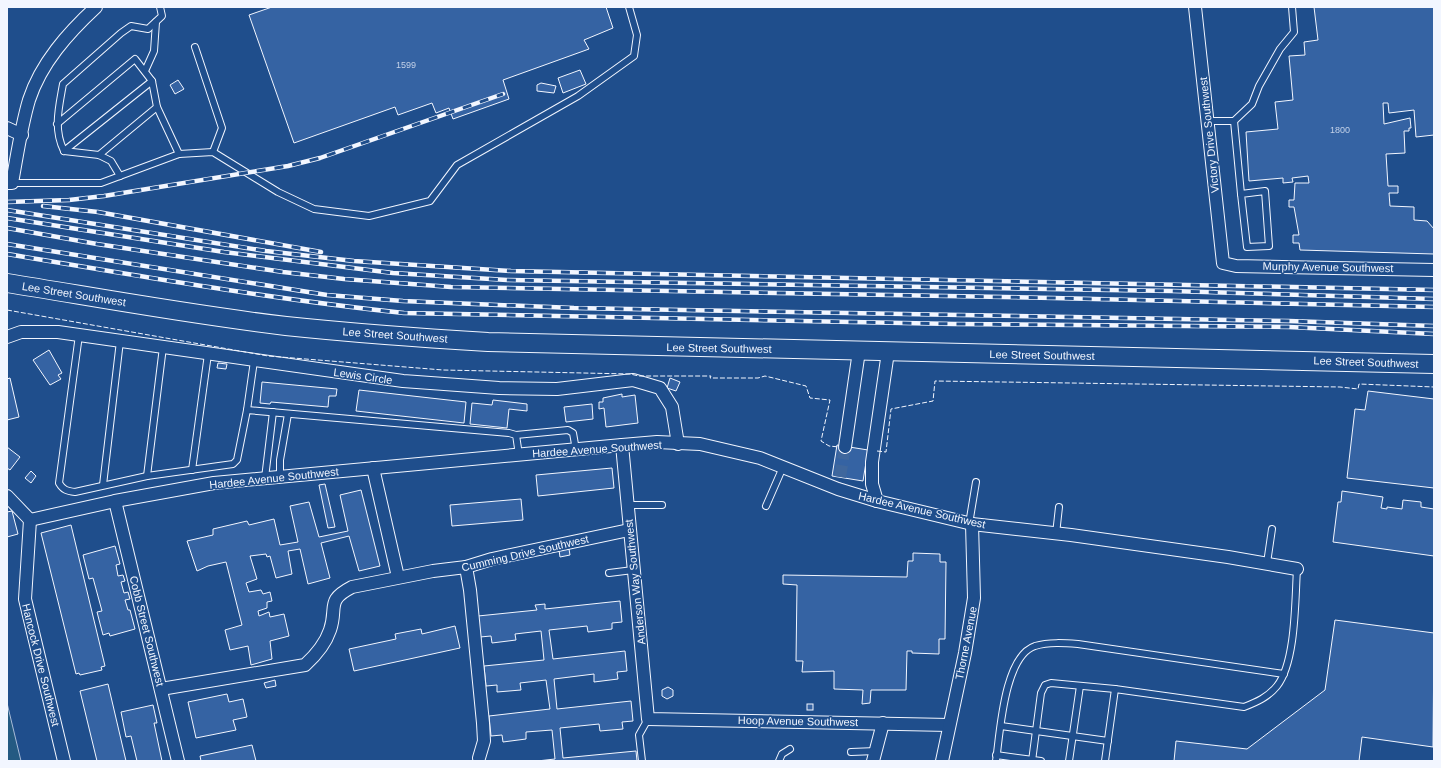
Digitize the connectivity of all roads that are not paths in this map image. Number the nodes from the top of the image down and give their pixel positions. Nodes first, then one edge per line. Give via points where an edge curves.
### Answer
1 (96, 7) edge
2 (160, 7) edge
3 (629, 7) edge
4 (1196, 7) edge
5 (1292, 7) edge
6 (156, 22) junction
7 (194, 47) dead end
8 (145, 71) junction
9 (152, 81) junction
10 (157, 108) junction
11 (1234, 121) junction
12 (1208, 122) junction
13 (57, 124) junction
14 (7, 128) edge
15 (22, 135) junction
16 (64, 151) junction
17 (213, 152) junction
18 (178, 154) junction
19 (99, 155) junction
20 (120, 176) junction
21 (9, 183) edge
22 (1242, 194) junction
23 (1223, 263) joint
24 (1434, 270) edge
25 (7, 283) edge
26 (79, 335) junction
27 (7, 336) edge
28 (120, 341) junction
29 (163, 347) junction
30 (859, 351) junction
31 (888, 352) junction
32 (208, 354) junction
33 (254, 361) junction
34 (1434, 364) edge
35 (247, 410) junction
36 (273, 412) junction
37 (288, 414) junction
38 (516, 435) junction
39 (678, 444) junction
40 (622, 445) junction
41 (845, 447) tunnel mouth
42 (576, 450) junction
43 (519, 455) junction
44 (783, 467) junction
45 (373, 468) junction
46 (192, 470) junction
47 (147, 476) junction
48 (280, 477) junction
49 (265, 478) junction
50 (976, 482) dead end
51 (103, 485) junction
52 (7, 496) edge
53 (115, 501) junction
54 (877, 501) junction
55 (627, 505) junction
56 (662, 505) dead end
57 (766, 506) dead end
58 (1059, 507) dead end
59 (30, 520) junction
60 (971, 524) junction
61 (1272, 529) dead end
62 (629, 530) junction
63 (1056, 534) junction
64 (1267, 563) junction
65 (466, 567) junction
66 (1297, 569) joint
67 (633, 570) junction
68 (609, 572) dead end
69 (398, 577) junction
70 (1284, 674) junction
71 (1080, 686) junction
72 (161, 689) junction
73 (1115, 689) junction
74 (648, 719) junction
75 (883, 723) junction
76 (949, 725) junction
77 (1001, 726) junction
78 (1036, 731) junction
79 (1073, 736) junction
80 (1108, 741) junction
81 (790, 749) dead end
82 (851, 752) dead end
83 (875, 756) edge
84 (479, 758) dead end
85 (996, 758) edge
86 (1032, 760) edge
87 (64, 761) edge
88 (178, 761) edge
89 (642, 761) edge
90 (778, 761) edge
91 (942, 761) edge
92 (1041, 761) edge
93 (1069, 761) edge
94 (1105, 761) edge

1 - 15 street via 52,55 39,76 30,100
2 - 6 lane via 162,16
3 - 17 lane via 637,35 634,56 578,96 457,165 430,201 370,216 314,208 278,192
4 - 12 street, Victory Drive Southwest
5 - 11 lane via 1294,32 1280,49 1252,104
6 - 8 lane via 154,51
6 - 13 lane via 148,29 130,26 63,84
7 - 17 lane via 222,128
8 - 9 lane
8 - 13 lane via 135,59
9 - 10 lane
9 - 16 lane
10 - 18 lane
10 - 19 lane
11 - 12 lane
11 - 22 lane
12 - 23 street, Victory Drive Southwest
13 - 16 lane via 59,141
14 - 15 street
15 - 21 street
16 - 19 lane
17 - 18 lane
18 - 20 lane
19 - 20 lane via 111,161
20 - 21 lane via 101,183
22 - 22 lane via 1247,247 1270,246 1265,191
23 - 24 street, Murphy Avenue Southwest via 1236,266
25 - 30 main road, Lee Street Southwest via 284,326 387,336 488,342
26 - 27 street, Lewis Circle via 43,331 21,332
26 - 28 street, Lewis Circle
26 - 51 lane via 59,483 62,488 69,491
28 - 29 street, Lewis Circle
28 - 51 lane
29 - 32 street, Lewis Circle
29 - 47 lane
30 - 31 main road, Lee Street Southwest
30 - 41 street
31 - 34 main road, Lee Street Southwest
31 - 54 street via 872,462 872,484
32 - 33 street, Lewis Circle
32 - 46 lane
33 - 35 lane
33 - 39 street, Lewis Circle via 403,381 498,388 557,389 633,380 660,388 672,407
35 - 36 lane
35 - 46 lane via 237,460 233,464
36 - 37 lane
36 - 49 lane
37 - 38 lane
37 - 48 lane via 280,460
38 - 42 lane via 568,430 573,433
38 - 43 lane
39 - 40 street, Hardee Avenue Southwest via 657,442
39 - 44 street, Hardee Avenue Southwest via 700,444 760,458
40 - 42 street, Hardee Avenue Southwest
40 - 55 street, Anderson Way Southwest
42 - 43 street, Hardee Avenue Southwest
43 - 45 street, Hardee Avenue Southwest
44 - 54 street, Hardee Avenue Southwest via 839,483
44 - 57 lane
45 - 48 street, Hardee Avenue Southwest
45 - 69 street
46 - 47 lane
47 - 51 lane
48 - 49 street, Hardee Avenue Southwest
49 - 53 street, Hardee Avenue Southwest via 214,483
50 - 60 lane
52 - 59 street
53 - 59 street, Hardee Avenue Southwest
53 - 72 street, Cobb Street Southwest
54 - 60 street, Hardee Avenue Southwest
55 - 56 lane
55 - 62 street, Anderson Way Southwest
58 - 63 lane
59 - 87 street, Hancock Drive Southwest via 24,599
60 - 63 street, Hardee Avenue Southwest
60 - 76 street, Thorne Avenue via 974,598
61 - 64 lane
62 - 65 street, Cumming Drive Southwest via 492,559
62 - 67 street, Anderson Way Southwest
63 - 64 street, Hardee Avenue Southwest
64 - 66 street, Hardee Avenue Southwest
65 - 69 street, Cumming Drive Southwest
65 - 84 street via 483,723 484,741
66 - 70 lane via 1291,651
67 - 68 lane
67 - 74 street, Anderson Way Southwest
69 - 72 street, Cumming Drive Southwest via 352,587 342,592 333,601 330,629 324,643 305,665
70 - 73 lane via 1277,686 1260,701 1244,707
70 - 77 lane via 1078,644 1051,643 1034,646 1023,655 1007,686
71 - 73 lane
71 - 78 lane via 1051,683 1045,685 1041,693
71 - 79 lane
72 - 88 street, Cobb Street Southwest
73 - 80 lane
74 - 75 street, Hoop Avenue Southwest
74 - 89 lane via 639,735
75 - 76 street, Hoop Avenue Southwest
75 - 83 street
76 - 91 street, Thorne Avenue
77 - 78 lane
77 - 85 lane
78 - 79 lane
78 - 86 lane
79 - 80 lane
79 - 93 lane
80 - 94 lane
81 - 90 lane via 782,754
82 - 83 lane
85 - 86 lane
86 - 92 lane

